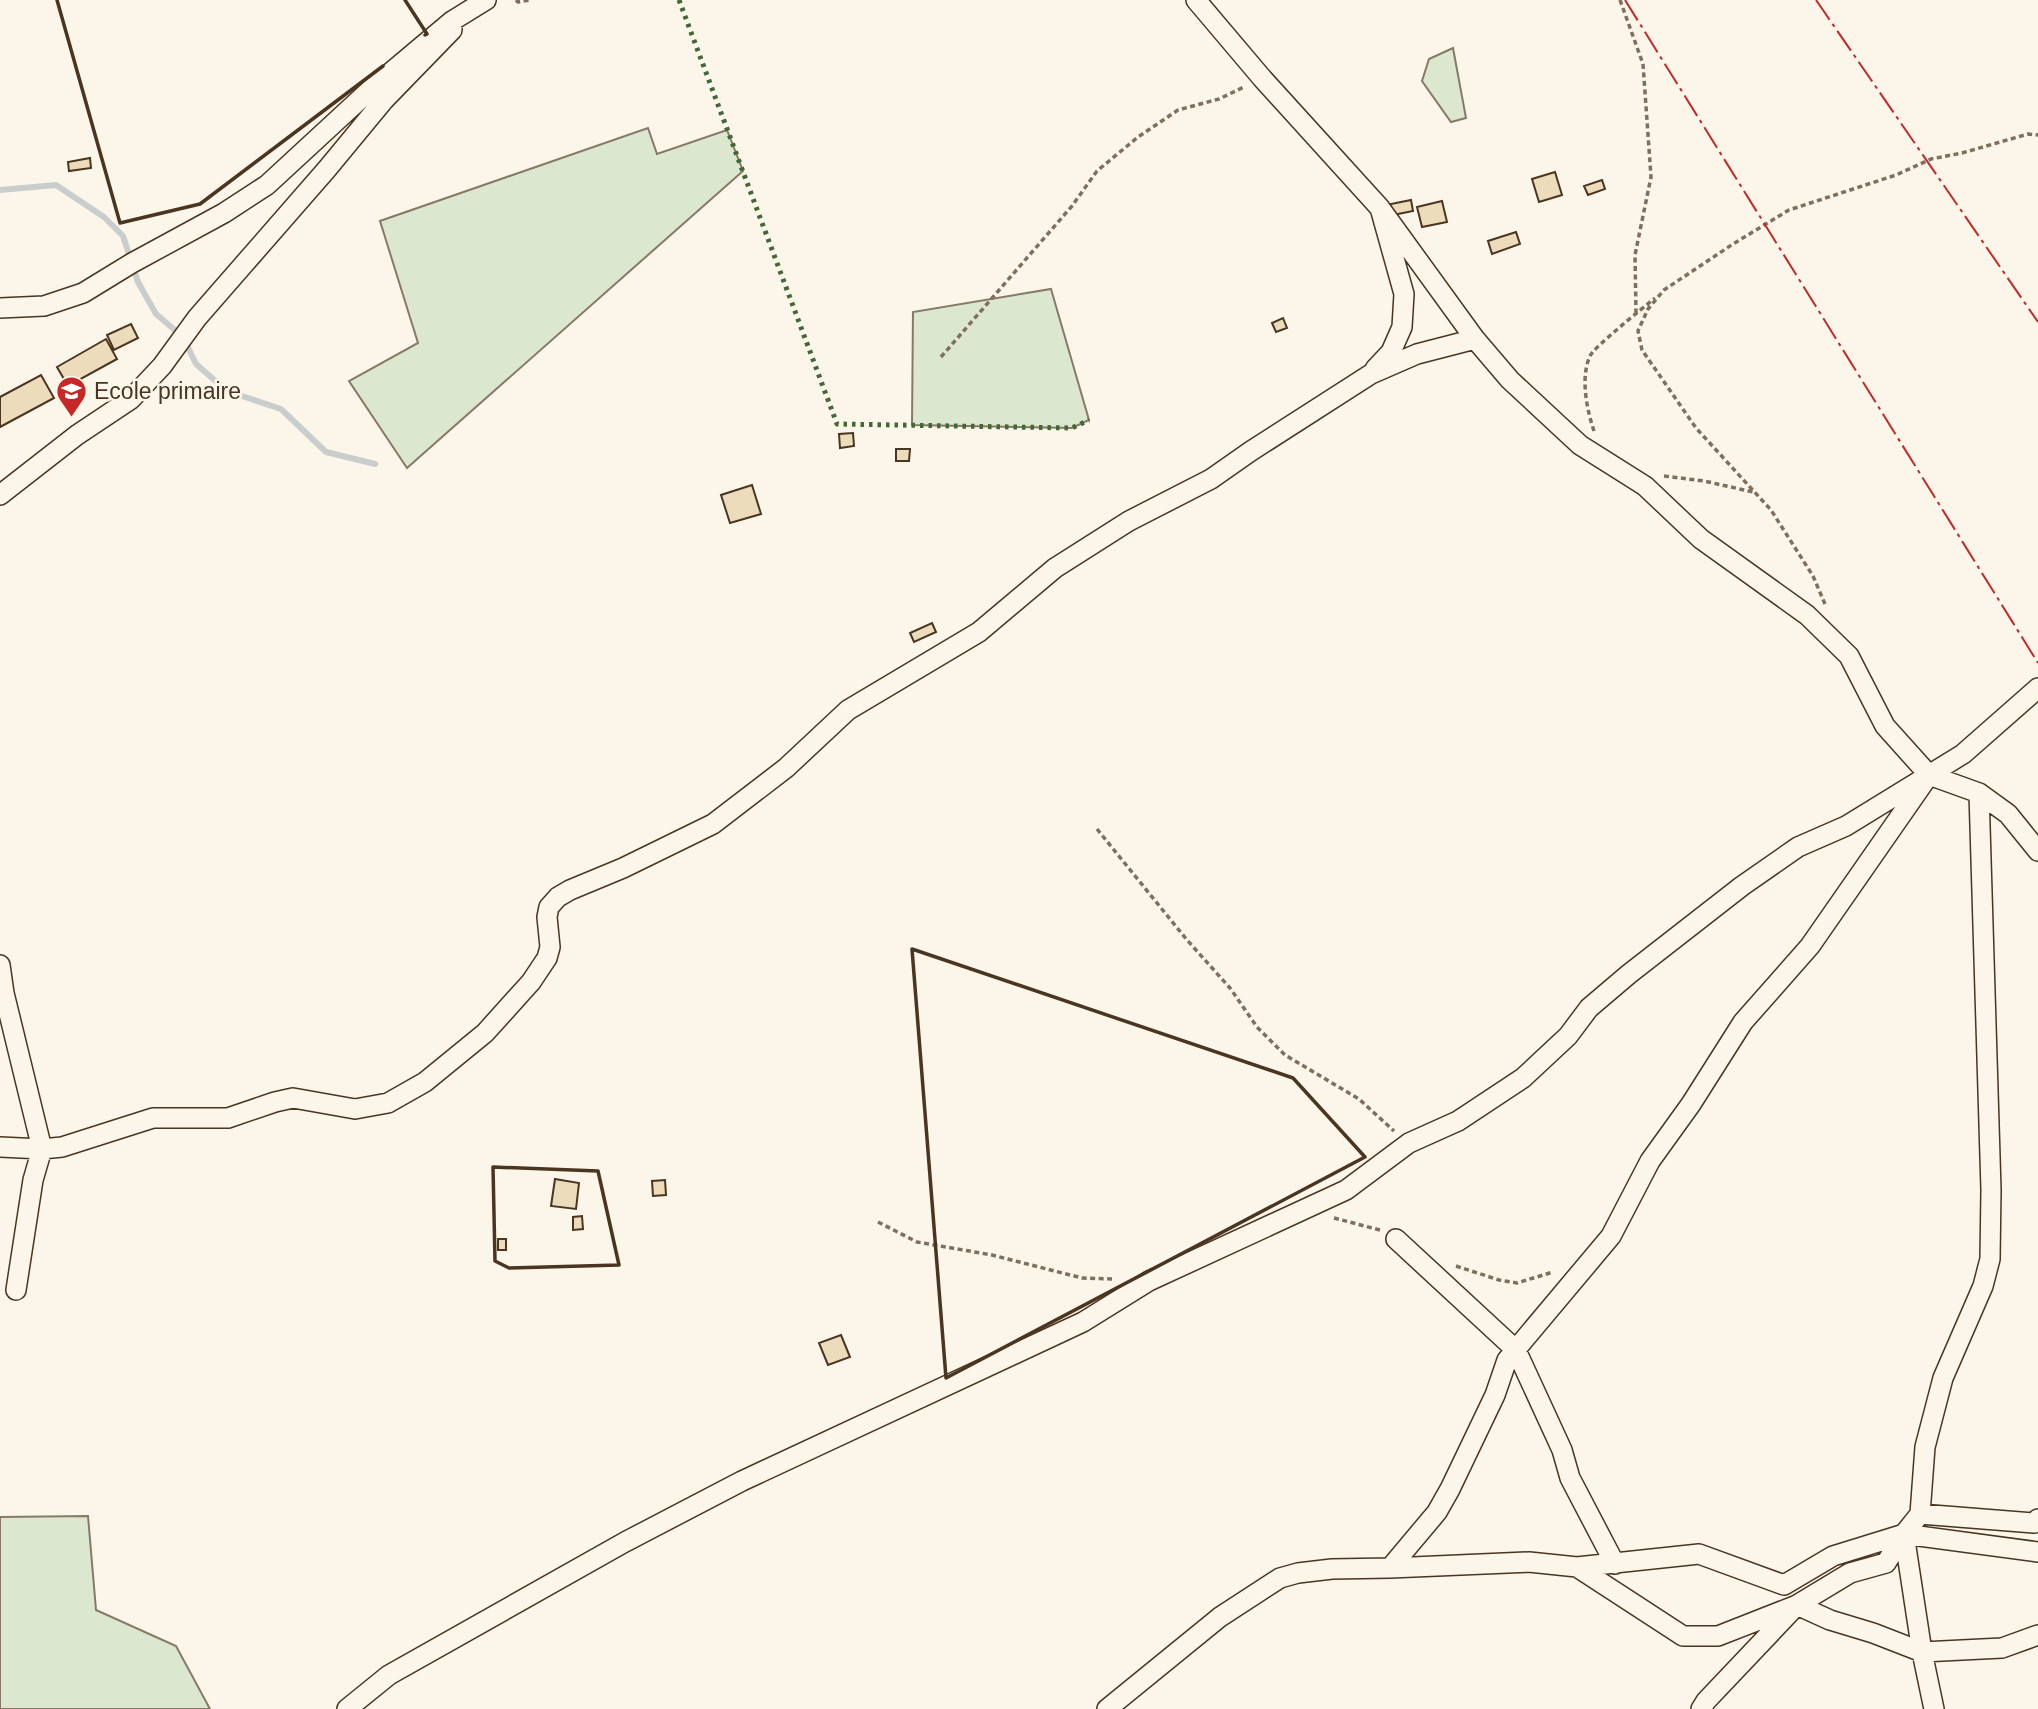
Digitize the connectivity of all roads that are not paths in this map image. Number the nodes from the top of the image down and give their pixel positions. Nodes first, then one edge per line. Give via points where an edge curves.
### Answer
1 (486, 0) edge
2 (1196, 0) edge
3 (452, 21) junction
4 (1380, 208) junction
5 (0, 308) edge
6 (1475, 340) junction
7 (1371, 374) junction
8 (0, 495) edge
9 (2038, 688) edge
10 (1929, 775) junction
11 (1979, 793) junction
12 (2038, 851) edge
13 (0, 965) edge
14 (0, 1147) edge
15 (41, 1149) junction
16 (1396, 1239) road end
17 (16, 1290) dead end
18 (1516, 1350) junction
19 (1920, 1514) junction
20 (2038, 1519) edge
21 (1904, 1534) junction
22 (2038, 1552) edge
23 (1615, 1564) junction
24 (1577, 1567) junction
25 (1390, 1568) junction
26 (1797, 1605) junction
27 (2038, 1635) edge
28 (1922, 1652) junction
29 (347, 1709) edge
30 (1107, 1709) edge
31 (1701, 1709) edge
32 (1934, 1709) edge

1 - 3 street
2 - 4 street
3 - 5 street via 267,185 235,206 83,293 44,306
3 - 8 street via 452,30 384,100 131,399
4 - 6 street
4 - 7 street via 1404,294 1402,327 1391,352
6 - 7 street via 1417,355
6 - 10 street via 1510,380 1580,445 1645,486 1701,539 1808,615 1849,656 1885,726
7 - 15 street via 1211,479 1129,521 1055,568 979,632 848,709 786,768 713,824 558,897 549,906 547,917 547,958 531,982 485,1033 425,1082 388,1103 355,1109 293,1098 228,1118 153,1118 62,1147
9 - 10 street via 1963,754
10 - 11 street
10 - 18 street via 1810,946 1743,1023 1650,1161 1611,1236
10 - 29 street via 1846,826 1798,847 1742,886 1609,991 1522,1078 1458,1121 1409,1143 1346,1191 1149,1281 1083,1322 742,1481 389,1675
11 - 12 street via 2008,814
11 - 19 street via 1990,1259 1943,1378 1925,1447
13 - 15 street
14 - 15 street
15 - 17 street
16 - 18 street
18 - 23 street via 1562,1450 1570,1478
18 - 25 street via 1507,1360 1495,1395 1437,1512
19 - 20 street via 2034,1523
19 - 21 street
21 - 22 street
21 - 23 street via 1833,1556 1784,1585 1699,1554
21 - 26 street via 1886,1563 1850,1573
21 - 28 street
23 - 24 street
24 - 25 street via 1529,1562
24 - 26 street via 1683,1636 1718,1636
25 - 30 street via 1332,1569 1280,1578 1220,1617
26 - 28 street
26 - 31 street
27 - 28 street via 2002,1648
28 - 32 street

